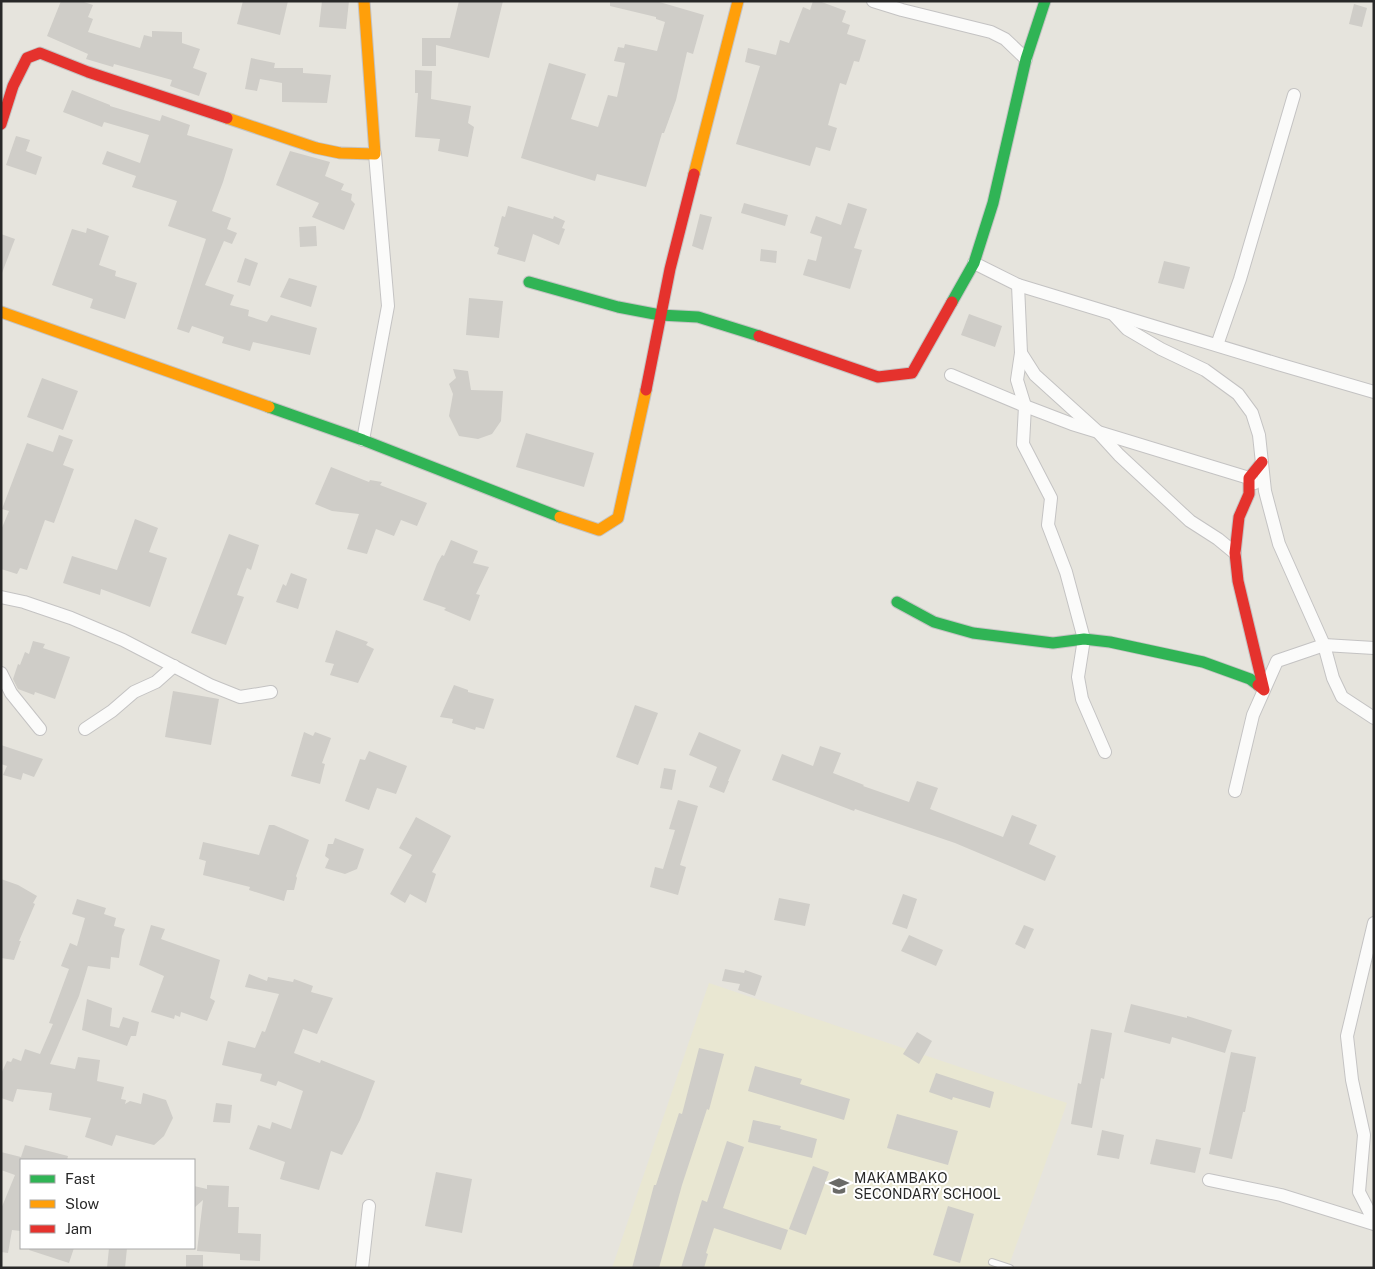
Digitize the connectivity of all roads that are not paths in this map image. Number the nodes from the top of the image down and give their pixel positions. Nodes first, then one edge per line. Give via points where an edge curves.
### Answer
1 (364, 1) edge
2 (738, 1) edge
3 (873, 1) edge
4 (1045, 1) edge
5 (1026, 59) junction
6 (1294, 95) dead end
7 (1, 124) edge
8 (375, 154) junction
9 (974, 263) junction
10 (529, 282) dead end
11 (1018, 284) junction
12 (1, 312) edge
13 (1112, 314) junction
14 (660, 315) junction
15 (1217, 344) junction
16 (1021, 353) junction
17 (951, 375) dead end
18 (1374, 392) edge
19 (1025, 406) junction
20 (1098, 432) junction
21 (363, 440) junction
22 (1262, 462) junction
23 (1249, 478) junction
24 (1265, 491) junction
25 (1235, 553) junction
26 (1, 597) edge
27 (897, 602) dead end
28 (1084, 640) junction
29 (1324, 645) junction
30 (1374, 648) edge
31 (174, 666) junction
32 (1, 673) edge
33 (1264, 690) junction
34 (271, 692) dead end
35 (1374, 718) edge
36 (40, 729) dead end
37 (85, 729) dead end
38 (1105, 752) dead end
39 (1236, 791) dead end
40 (1374, 923) edge
41 (1208, 1180) dead end
42 (369, 1206) dead end
43 (1374, 1222) edge
44 (992, 1262) dead end
45 (362, 1268) edge
46 (1010, 1268) edge

1 - 8 street
2 - 14 street
3 - 5 street via 991,32 1005,39
4 - 5 street
5 - 9 street via 992,203
6 - 15 street via 1240,279
7 - 8 street via 13,86 27,58 40,53 316,148 340,153
8 - 21 street via 388,306
9 - 11 street
9 - 14 street via 912,374 878,377 698,317
10 - 14 street via 618,307
11 - 13 street
11 - 16 street
12 - 21 street
13 - 15 street
13 - 22 street via 1127,329 1161,350 1205,370 1238,394 1252,413
14 - 21 street via 618,518 599,530
15 - 18 street
16 - 19 street via 1017,380
16 - 20 street via 1035,375
17 - 19 street
19 - 20 street
19 - 28 street via 1023,444 1051,498 1048,525 1066,572
20 - 23 street
20 - 25 street via 1190,521
22 - 23 street
22 - 24 street
23 - 24 street
23 - 25 street via 1249,494 1239,517
24 - 29 street via 1279,544
25 - 33 street via 1238,581
26 - 31 street via 71,618
27 - 28 street via 934,622 973,633 1053,643
28 - 33 street via 1148,649 1203,662 1250,679
28 - 38 street via 1078,677 1082,699
29 - 30 street
29 - 33 street via 1277,661
29 - 35 street via 1342,698
31 - 34 street via 240,696
31 - 37 street via 156,682 134,692
32 - 36 street via 11,693
33 - 39 street via 1253,715
40 - 43 street via 1347,1036 1352,1080 1364,1135 1359,1192
41 - 43 street via 1281,1195
42 - 45 street
44 - 46 lane

